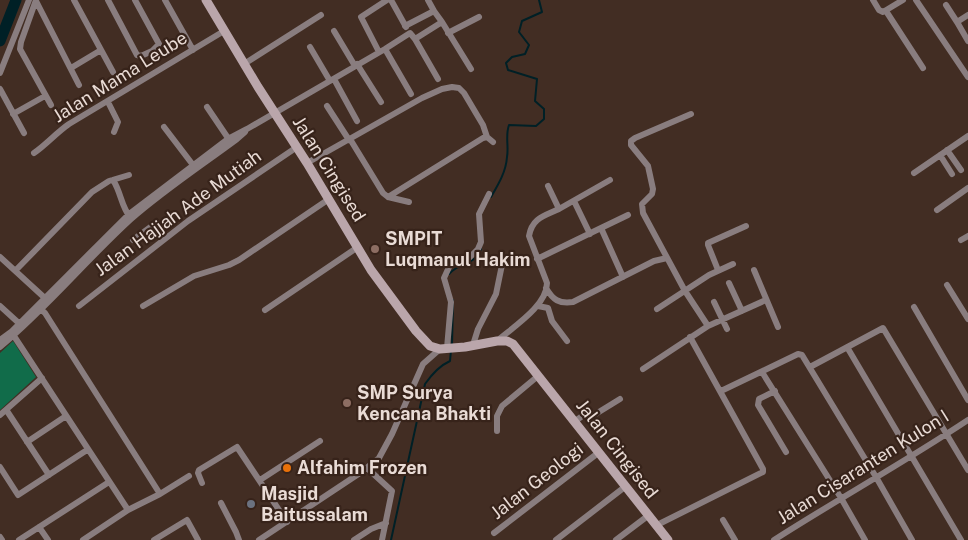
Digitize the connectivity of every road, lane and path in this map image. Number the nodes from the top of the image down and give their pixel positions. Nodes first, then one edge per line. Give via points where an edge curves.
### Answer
1 (34, 0) edge
2 (74, 0) edge
3 (108, 0) edge
4 (135, 0) edge
5 (165, 0) edge
6 (206, 0) edge
7 (389, 0) edge
8 (428, 0) edge
9 (873, 0) edge
10 (903, 0) edge
11 (916, 0) edge
12 (946, 5) dead end
13 (434, 11) junction
14 (886, 11) junction
15 (321, 15) dead end
16 (968, 15) edge
17 (479, 17) dead end
18 (442, 22) junction
19 (957, 22) junction
20 (405, 26) junction
21 (224, 31) junction
22 (334, 31) dead end
23 (410, 32) junction
24 (448, 33) junction
25 (415, 39) junction
26 (968, 41) edge
27 (310, 47) dead end
28 (101, 50) junction
29 (193, 50) junction
30 (382, 51) junction
31 (244, 64) junction
32 (356, 65) junction
33 (71, 68) junction
34 (923, 68) dead end
35 (471, 69) dead end
36 (113, 72) dead end
37 (0, 73) edge
38 (968, 77) edge
39 (438, 79) dead end
40 (332, 80) junction
41 (79, 85) dead end
42 (0, 89) edge
43 (411, 94) dead end
44 (45, 96) junction
45 (108, 102) junction
46 (381, 102) dead end
47 (51, 105) dead end
48 (327, 106) dead end
49 (207, 107) dead end
50 (274, 113) junction
51 (13, 114) junction
52 (691, 114) dead end
53 (358, 122) dead end
54 (164, 127) dead end
55 (114, 132) dead end
56 (24, 133) dead end
57 (968, 136) edge
58 (486, 137) junction
59 (350, 139) junction
60 (232, 140) junction
61 (493, 142) dead end
62 (297, 147) junction
63 (947, 150) junction
64 (34, 153) dead end
65 (940, 155) junction
66 (307, 163) junction
67 (192, 165) junction
68 (960, 170) dead end
69 (914, 173) dead end
70 (952, 174) dead end
71 (129, 175) dead end
72 (180, 178) junction
73 (113, 180) junction
74 (610, 180) dead end
75 (548, 186) dead end
76 (968, 188) edge
77 (489, 194) dead end
78 (388, 197) junction
79 (329, 198) junction
80 (574, 200) junction
81 (409, 202) dead end
82 (560, 208) junction
83 (937, 210) dead end
84 (628, 215) dead end
85 (130, 217) junction
86 (746, 226) dead end
87 (601, 228) junction
88 (590, 234) junction
89 (968, 236) edge
90 (164, 239) junction
91 (133, 240) dead end
92 (961, 240) dead end
93 (358, 247) junction
94 (0, 257) edge
95 (667, 258) junction
96 (536, 259) junction
97 (503, 260) dead end
98 (733, 264) dead end
99 (16, 270) junction
100 (718, 270) junction
101 (754, 270) dead end
102 (623, 277) junction
103 (729, 283) dead end
104 (947, 285) dead end
105 (546, 288) junction
106 (684, 291) junction
107 (552, 298) junction
108 (46, 300) junction
109 (766, 300) junction
110 (714, 302) dead end
111 (0, 306) edge
112 (79, 306) dead end
113 (143, 306) dead end
114 (538, 306) junction
115 (39, 307) junction
116 (914, 307) dead end
117 (657, 309) dead end
118 (265, 310) dead end
119 (742, 311) junction
120 (723, 319) junction
121 (968, 319) edge
122 (21, 325) junction
123 (708, 326) junction
124 (778, 328) dead end
125 (727, 329) dead end
126 (12, 333) junction
127 (690, 337) junction
128 (0, 340) edge
129 (497, 341) junction
130 (567, 341) dead end
131 (473, 345) junction
132 (0, 347) edge
133 (847, 347) junction
134 (447, 348) junction
135 (810, 367) junction
136 (643, 369) dead end
137 (762, 372) junction
138 (538, 376) junction
139 (42, 378) junction
140 (720, 391) junction
141 (775, 391) junction
142 (620, 399) dead end
143 (968, 400) edge
144 (7, 411) junction
145 (0, 415) edge
146 (66, 416) junction
147 (968, 420) edge
148 (574, 422) junction
149 (497, 431) dead end
150 (947, 434) junction
151 (320, 441) dead end
152 (27, 442) junction
153 (87, 450) junction
154 (786, 452) dead end
155 (598, 453) junction
156 (912, 455) junction
157 (0, 467) edge
158 (368, 468) junction
159 (968, 470) edge
160 (48, 475) junction
161 (189, 476) dead end
162 (876, 477) junction
163 (260, 480) junction
164 (109, 482) junction
165 (202, 483) dead end
166 (626, 486) junction
167 (160, 494) junction
168 (841, 498) junction
169 (221, 503) dead end
170 (128, 510) junction
171 (649, 516) junction
172 (723, 520) dead end
173 (287, 522) junction
174 (386, 523) junction
175 (656, 525) junction
176 (39, 527) junction
177 (494, 533) dead end
178 (786, 537) edge
179 (19, 540) edge
180 (48, 540) edge
181 (83, 540) edge
182 (154, 540) edge
183 (198, 540) edge
184 (239, 540) edge
185 (259, 540) edge
186 (354, 540) edge
187 (382, 540) edge
188 (556, 540) edge
189 (616, 540) edge
190 (668, 540) edge
191 (735, 540) edge
192 (774, 540) edge
193 (865, 540) edge
194 (912, 540) edge
195 (960, 540) edge

1 - 33 street
1 - 37 street
1 - 44 street via 20,49
2 - 28 street
3 - 4 street via 137,55 141,56 159,44
5 - 29 street
6 - 21 main road, Jalan Cingised
7 - 20 street
7 - 30 street via 361,17
8 - 13 street
9 - 14 street via 879,10
10 - 14 street
11 - 38 street
12 - 19 street
13 - 18 street
13 - 20 street
14 - 34 street
15 - 31 street
16 - 19 street
17 - 24 street
18 - 24 street
18 - 25 street
19 - 26 street
20 - 23 street
21 - 29 street, Jalan Mama Leube
21 - 31 main road, Jalan Cingised
22 - 32 street
23 - 25 street
23 - 30 street
24 - 35 street
25 - 39 street
27 - 40 street
28 - 33 street
28 - 36 street
29 - 45 street, Jalan Mama Leube
30 - 32 street
30 - 43 street
31 - 50 main road, Jalan Cingised
32 - 40 street
32 - 46 street
33 - 41 street
40 - 50 street
40 - 53 street
42 - 51 street
44 - 47 street
44 - 51 street
45 - 55 street via 118,122
45 - 64 street, Jalan Mama Leube via 64,128
48 - 59 street
49 - 60 street
50 - 60 street
50 - 62 main road, Jalan Cingised
51 - 56 street
52 - 95 street via 631,141 633,149 648,166 653,189 641,208
54 - 67 street
57 - 63 street
58 - 59 street via 464,93 452,87 422,98
58 - 61 street
58 - 78 street
59 - 66 street
59 - 78 street
60 - 67 street
60 - 72 street
62 - 66 main road, Jalan Cingised
62 - 90 street, Jalan Hajjah Ade Mutiah
63 - 65 street
63 - 68 street
65 - 69 street
65 - 70 street
66 - 79 main road, Jalan Cingised
67 - 72 street
71 - 73 street
72 - 85 street
73 - 85 street via 120,190 124,210
73 - 99 street via 92,192
74 - 80 street
75 - 82 street
76 - 83 street
77 - 134 street via 479,214 481,242 478,249 469,258 450,265 444,278 451,302
78 - 81 street
79 - 93 main road, Jalan Cingised
79 - 113 street via 239,260 194,276
80 - 82 street
80 - 88 street
82 - 96 street via 535,221 530,228 529,236
84 - 87 street
85 - 108 street
86 - 100 street via 708,242
87 - 88 street
87 - 102 street
88 - 96 street
89 - 92 street
90 - 91 street via 152,226
90 - 112 street, Jalan Hajjah Ade Mutiah
93 - 118 street
93 - 134 main road, Jalan Cingised via 416,331 430,346
94 - 99 street
95 - 102 street
95 - 106 street
96 - 105 street
97 - 131 street via 496,294
98 - 100 street
99 - 108 street
100 - 106 street
101 - 109 street
102 - 107 street via 573,302
103 - 119 street
104 - 121 street
105 - 107 street
105 - 114 street
106 - 117 street
106 - 123 street
107 - 114 street
108 - 115 street
109 - 119 street
109 - 124 street
110 - 120 street
111 - 122 street
114 - 129 street
114 - 130 street via 548,308 552,321
115 - 122 street
115 - 167 street
116 - 143 street
119 - 120 street
120 - 123 street
120 - 125 street
122 - 126 street
123 - 127 street
126 - 128 street
126 - 132 street
126 - 139 street
127 - 136 street
127 - 140 street
129 - 131 main road
129 - 138 main road, Jalan Cingised via 513,344
131 - 134 main road
133 - 135 street
133 - 150 street via 881,329 885,330
133 - 156 street
134 - 158 street via 423,364 385,448
135 - 137 street via 798,354
135 - 162 street
137 - 140 street
137 - 141 street
138 - 148 main road, Jalan Cingised
138 - 149 street via 502,406 497,416
139 - 144 street
139 - 146 street
140 - 175 street via 763,472
141 - 154 street via 760,399 758,405
141 - 168 street
142 - 148 street via 594,415 585,414
144 - 145 street
144 - 152 street
146 - 152 street
146 - 153 street
147 - 150 street, Jalan Cisaranten Kulon I
148 - 155 main road, Jalan Cingised
150 - 156 street, Jalan Cisaranten Kulon I
150 - 159 street
151 - 163 street
152 - 160 street
153 - 160 street
153 - 164 street
155 - 166 main road, Jalan Cingised
155 - 177 street, Jalan Geologi
156 - 162 street, Jalan Cisaranten Kulon I
156 - 195 street
157 - 160 street via 18,495
158 - 173 street
158 - 174 street via 392,491
161 - 167 street
162 - 168 street, Jalan Cisaranten Kulon I
162 - 194 street
163 - 165 street via 236,446 199,470
163 - 173 street
164 - 170 street
164 - 176 street
166 - 171 main road, Jalan Cingised
166 - 188 street
167 - 170 street
168 - 178 street, Jalan Cisaranten Kulon I
168 - 193 street
169 - 184 street
170 - 181 street
171 - 175 main road, Jalan Cingised
171 - 189 street
172 - 191 street
173 - 185 street
174 - 186 street
174 - 187 street
175 - 190 main road, Jalan Cingised
176 - 179 street
176 - 180 street
178 - 192 street, Jalan Cisaranten Kulon I
182 - 183 street via 187,520

